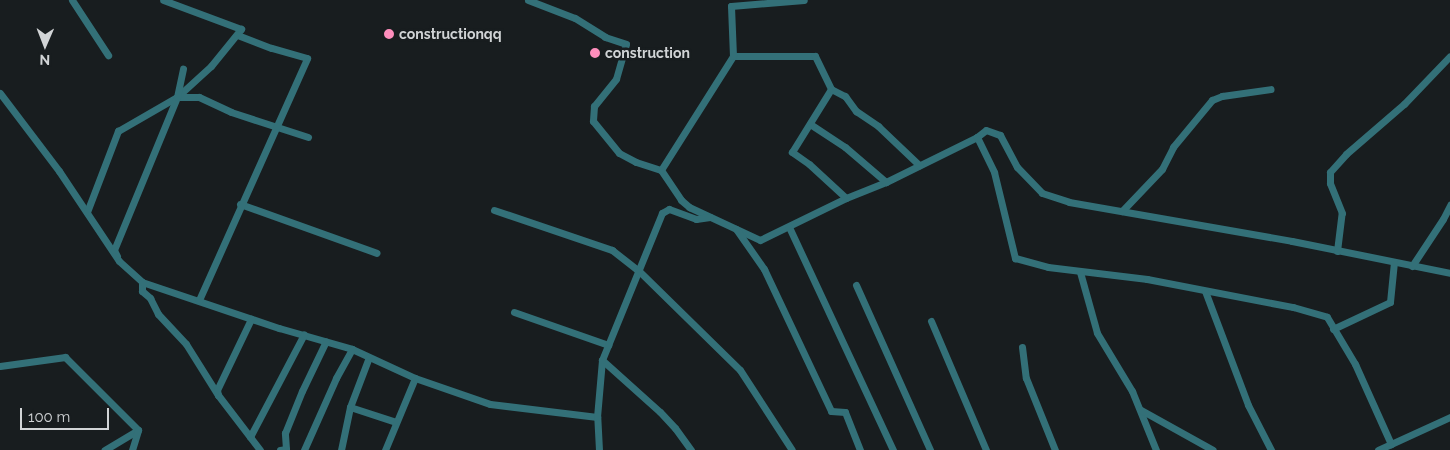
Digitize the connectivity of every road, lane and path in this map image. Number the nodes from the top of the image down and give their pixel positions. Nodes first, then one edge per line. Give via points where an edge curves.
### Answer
1 (72, 0) edge
2 (163, 0) edge
3 (528, 0) edge
4 (804, 0) edge
5 (236, 35) junction
6 (108, 56) dead end
7 (733, 56) junction
8 (1450, 56) edge
9 (183, 70) dead end
10 (612, 85) junction
11 (620, 89) dead end
12 (831, 89) junction
13 (1271, 90) dead end
14 (0, 93) edge
15 (177, 96) junction
16 (810, 124) junction
17 (277, 127) junction
18 (308, 137) dead end
19 (977, 138) junction
20 (918, 165) junction
21 (661, 170) junction
22 (886, 182) junction
23 (846, 198) junction
24 (240, 204) junction
25 (1450, 205) edge
26 (494, 210) dead end
27 (1122, 211) junction
28 (87, 212) junction
29 (710, 217) junction
30 (789, 227) junction
31 (736, 228) junction
32 (1337, 251) junction
33 (377, 253) dead end
34 (119, 261) junction
35 (1394, 262) junction
36 (1412, 266) junction
37 (639, 271) junction
38 (1080, 272) junction
39 (1450, 273) edge
40 (142, 282) junction
41 (856, 285) dead end
42 (1205, 291) junction
43 (199, 300) junction
44 (514, 312) dead end
45 (251, 319) junction
46 (931, 321) dead end
47 (1333, 329) junction
48 (304, 334) junction
49 (326, 341) junction
50 (608, 345) junction
51 (1022, 347) dead end
52 (352, 349) junction
53 (369, 356) junction
54 (602, 360) junction
55 (0, 366) edge
56 (415, 378) junction
57 (218, 396) junction
58 (350, 407) junction
59 (1140, 410) junction
60 (597, 417) junction
61 (1450, 417) edge
62 (396, 422) junction
63 (138, 430) junction
64 (250, 437) junction
65 (1392, 444) junction
66 (285, 449) edge
67 (104, 450) edge
68 (132, 450) edge
69 (260, 450) edge
70 (304, 450) edge
71 (341, 450) edge
72 (386, 450) edge
73 (599, 450) edge
74 (691, 450) edge
75 (792, 450) edge
76 (860, 450) edge
77 (893, 450) edge
78 (930, 450) edge
79 (986, 450) edge
80 (1055, 450) edge
81 (1156, 450) edge
82 (1213, 450) edge
83 (1271, 450) edge
84 (1378, 450) edge

1 - 6 street
2 - 5 street via 241,29
3 - 10 street via 626,44
4 - 7 street via 731,6
5 - 15 street via 212,66
5 - 17 street via 307,58
7 - 12 street via 815,56
7 - 21 street
8 - 32 street via 1404,104 1330,172 1330,183 1342,213
9 - 15 street
10 - 11 street
10 - 21 street via 594,106 593,121 619,153
12 - 16 street
12 - 20 street via 845,96 856,111 878,126
13 - 27 street via 1212,100 1173,147 1162,169
14 - 28 street
15 - 17 street via 199,97 231,112
15 - 28 street via 118,131
15 - 34 street via 114,250
16 - 22 street via 845,147
16 - 23 street via 792,152
17 - 18 street
17 - 24 street
19 - 20 street
19 - 27 street via 986,130 1000,135 1017,167 1042,193 1069,202
19 - 38 street via 994,172 1015,258
20 - 22 street
21 - 29 street via 681,200
22 - 23 street
23 - 30 street
24 - 33 street
24 - 43 street
25 - 36 street
26 - 37 street via 612,250
27 - 32 street
28 - 34 street
29 - 31 street
29 - 37 street via 696,219 665,210
30 - 31 street via 760,240
30 - 77 street
31 - 76 street via 764,269 830,411 845,412
32 - 35 street
34 - 40 street
35 - 36 street
35 - 47 street via 1390,302
36 - 39 street
37 - 50 street
37 - 75 street via 740,370
38 - 42 street via 1146,279
38 - 59 street via 1097,333 1132,390
40 - 43 street
40 - 57 street via 142,291 186,344
41 - 78 street
42 - 47 street via 1294,307 1327,317
42 - 83 street via 1248,405
43 - 45 street
44 - 50 street
45 - 48 street
45 - 57 street via 217,390
46 - 79 street
47 - 65 street via 1355,364
48 - 49 street
48 - 64 street
49 - 52 street
49 - 66 street via 285,434
50 - 54 street
51 - 80 street via 1026,378
52 - 53 street
52 - 70 street
53 - 56 street
53 - 58 street
54 - 60 street
54 - 74 street via 676,428
55 - 63 street via 64,357
56 - 60 street via 490,404
56 - 62 street
57 - 64 street
58 - 62 street
58 - 71 street
59 - 81 street
59 - 82 street
60 - 73 street
61 - 65 street
62 - 72 street
63 - 67 street
63 - 68 street
64 - 69 street
65 - 84 street

